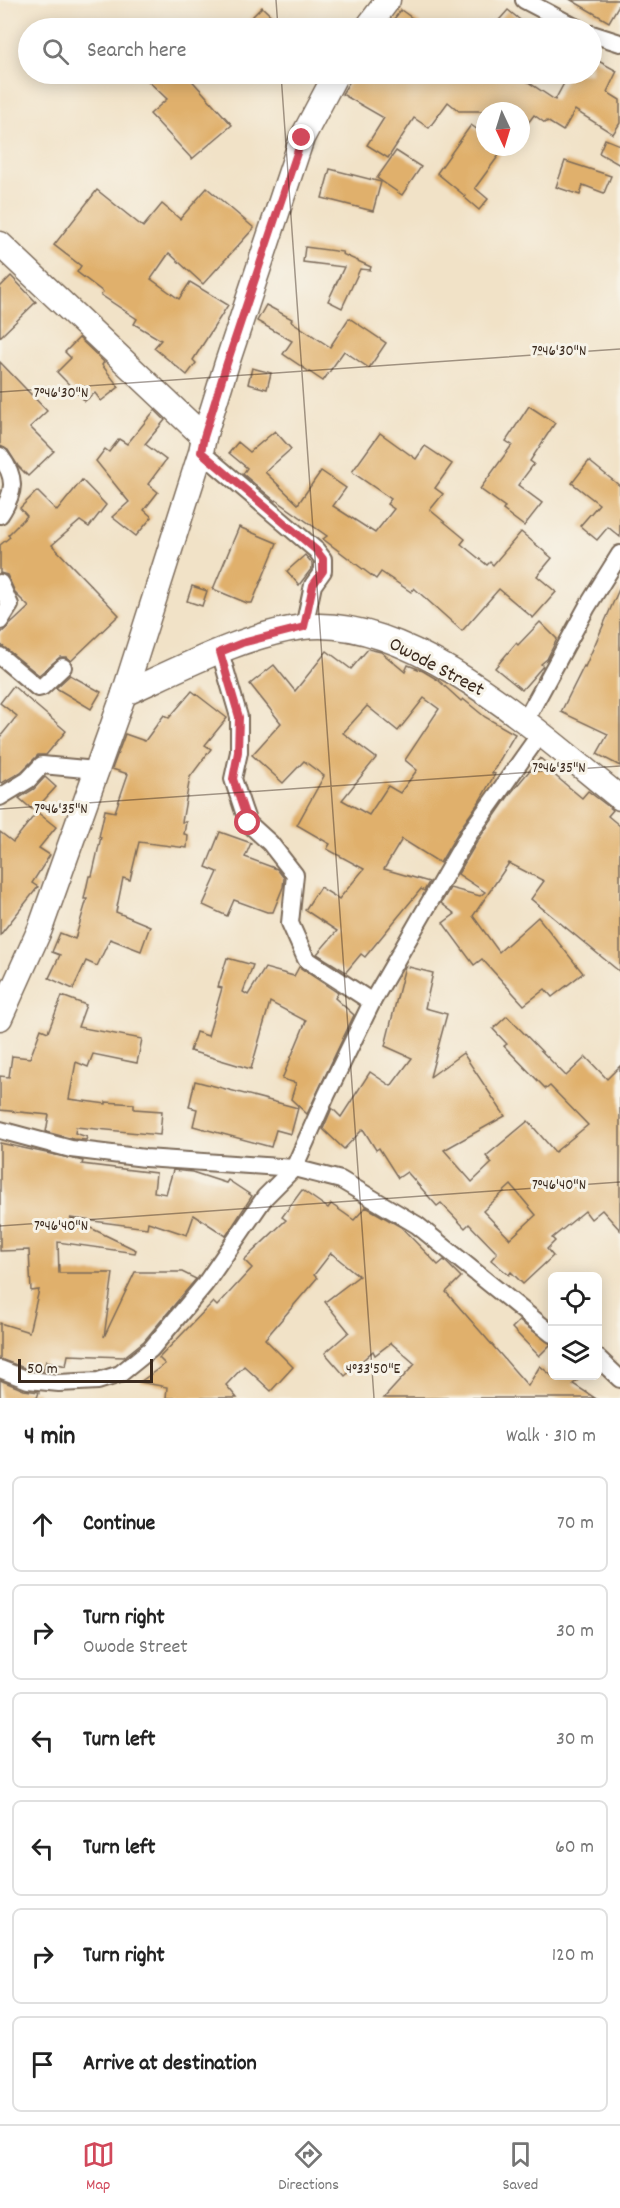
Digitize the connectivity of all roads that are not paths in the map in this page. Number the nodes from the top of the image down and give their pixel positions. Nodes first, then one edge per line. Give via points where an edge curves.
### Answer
1 (388, 0) edge
2 (524, 0) edge
3 (374, 18) edge
4 (558, 18) edge
5 (602, 37) edge
6 (620, 43) edge
7 (331, 84) edge
8 (3, 254) edge
9 (203, 445) junction
10 (0, 456) edge
11 (0, 514) edge
12 (620, 555) edge
13 (0, 583) edge
14 (0, 621) edge
15 (304, 627) junction
16 (220, 652) junction
17 (0, 656) edge
18 (63, 667) dead end
19 (124, 694) junction
20 (532, 728) junction
21 (96, 770) junction
22 (0, 797) edge
23 (620, 798) edge
24 (372, 1002) junction
25 (0, 1018) edge
26 (0, 1130) edge
27 (294, 1168) junction
28 (548, 1331) edge
29 (602, 1363) edge
30 (0, 1369) edge
31 (620, 1379) edge

1 - 3 main road
2 - 4 street
5 - 6 street
7 - 9 main road via 302,138
8 - 9 main road
9 - 15 street via 323,559 323,571 313,585
9 - 19 main road
10 - 11 street via 12,476 9,501
12 - 20 street via 586,607
13 - 14 street via 9,605
15 - 16 main road, Owode Street
15 - 20 main road, Owode Street via 355,629 408,648 463,677
16 - 19 main road, Owode Street
16 - 24 street via 239,717 233,779 248,823 295,874 290,923 306,959
17 - 18 street via 38,688
19 - 21 main road
20 - 23 main road, Owode Street
20 - 24 street
21 - 22 street via 42,765 28,780
21 - 25 main road via 40,929
24 - 27 street
26 - 27 street via 71,1149
27 - 28 street via 340,1180 417,1225
27 - 30 street via 266,1197 205,1284 151,1349 120,1374 98,1381 59,1383 28,1380
29 - 31 street

